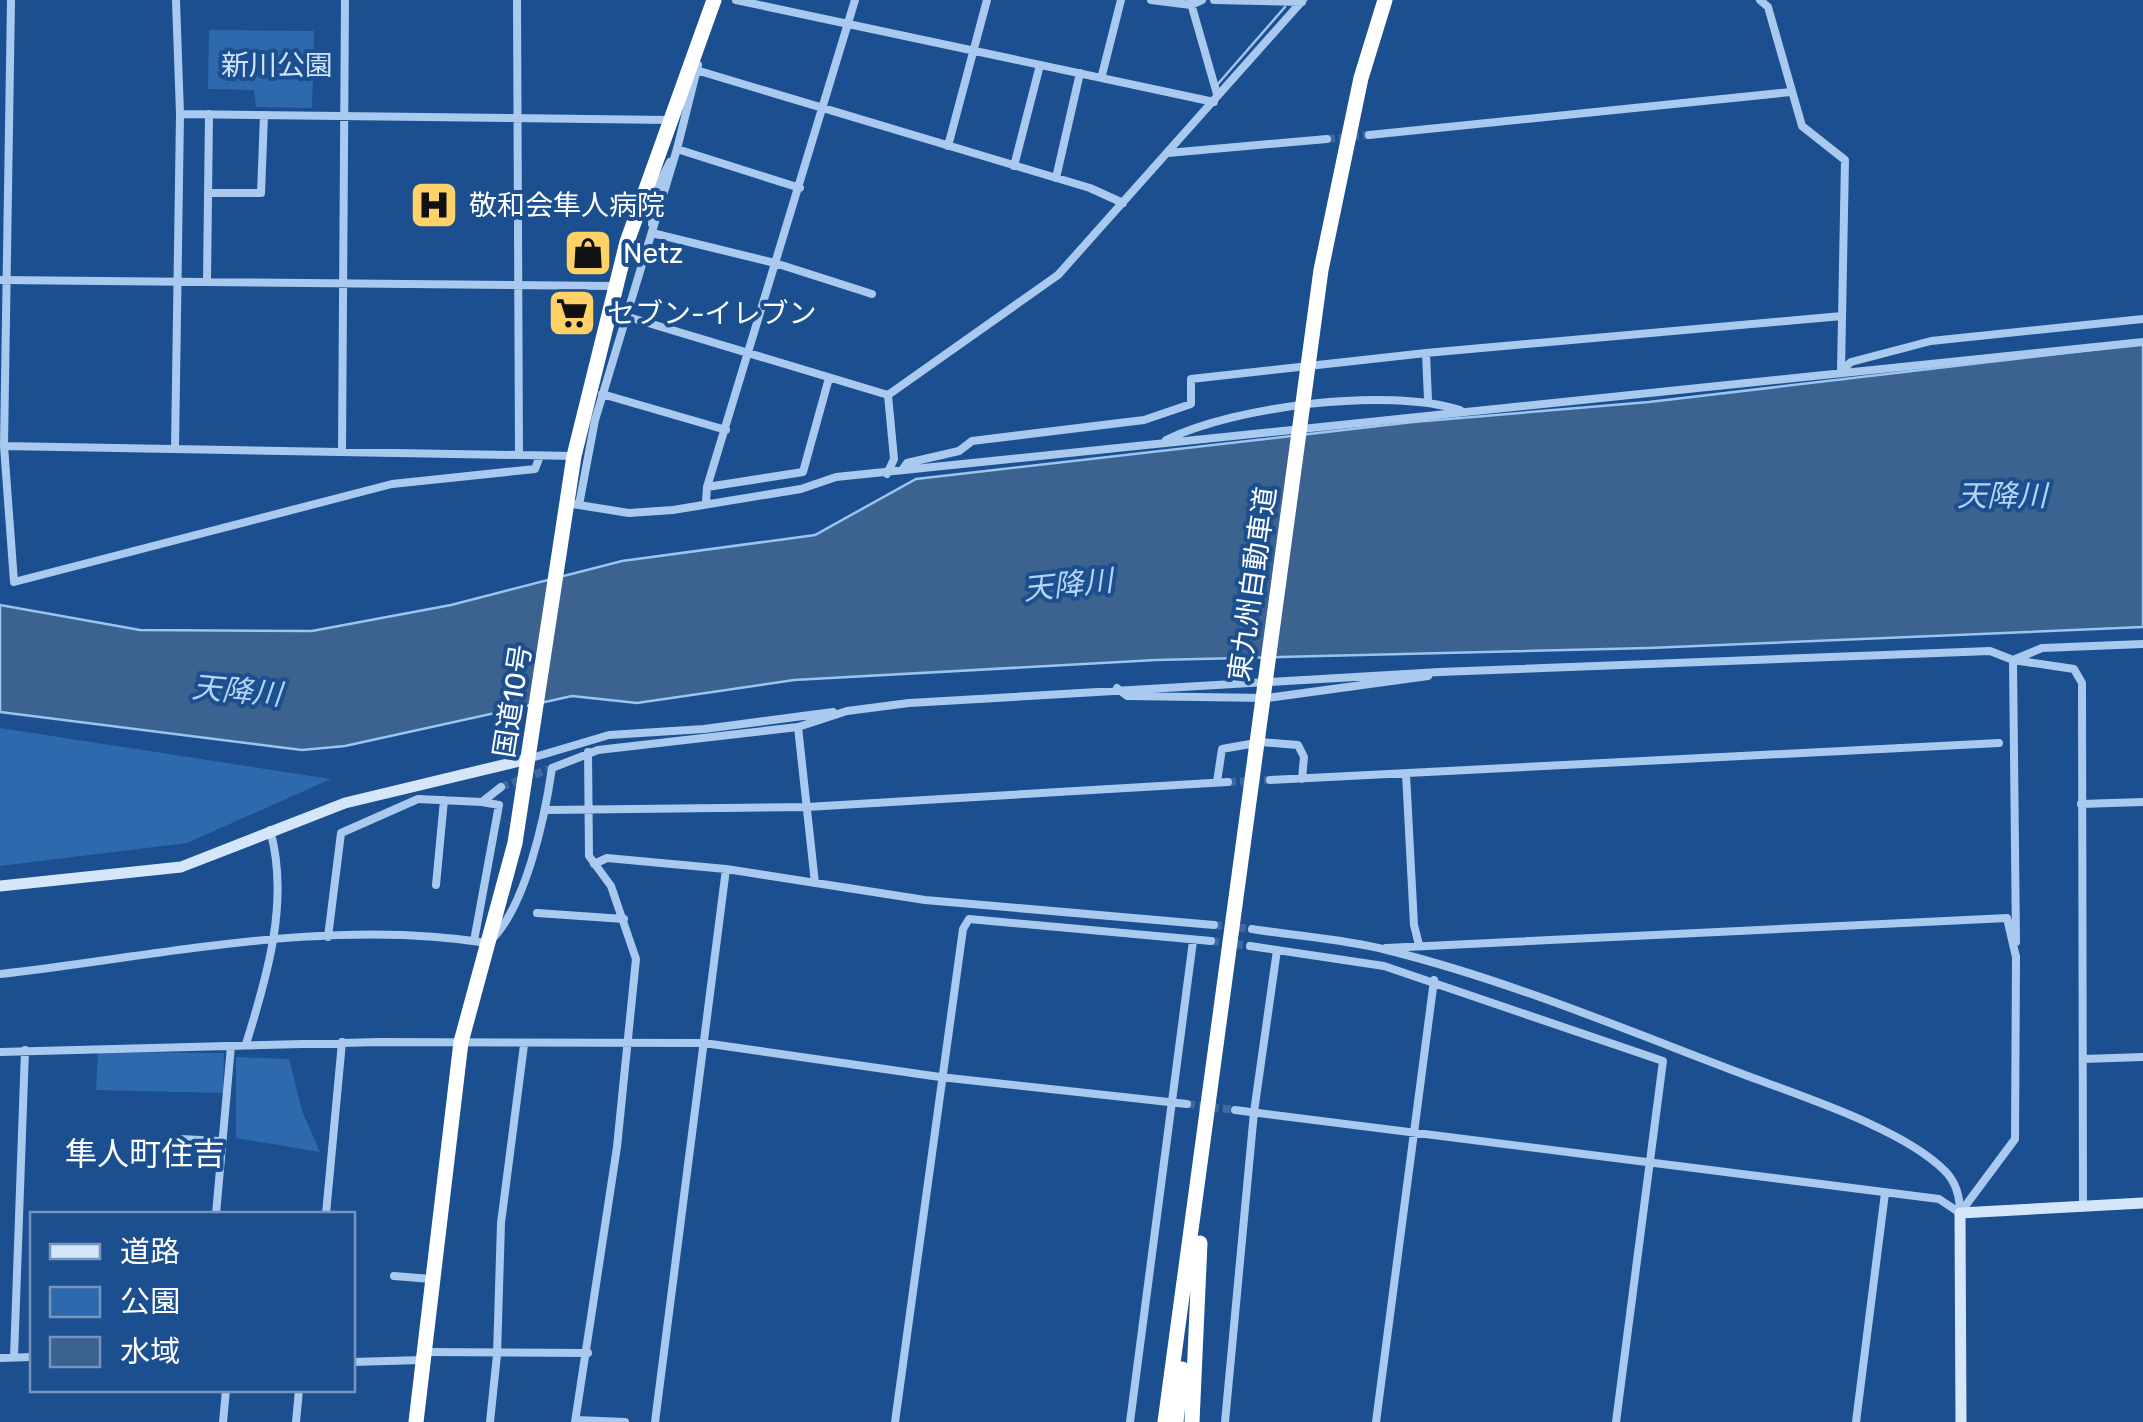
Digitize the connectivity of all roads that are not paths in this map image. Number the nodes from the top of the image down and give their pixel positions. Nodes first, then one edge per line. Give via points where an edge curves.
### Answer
1 (11, 0) edge
2 (176, 0) edge
3 (345, 0) edge
4 (517, 0) edge
5 (718, 0) edge
6 (736, 0) edge
7 (855, 0) edge
8 (987, 0) edge
9 (1120, 0) edge
10 (1152, 0) edge
11 (1202, 0) edge
12 (1214, 0) edge
13 (1385, 0) edge
14 (1760, 0) edge
15 (1303, 1) edge
16 (1190, 3) edge
17 (848, 23) junction
18 (975, 49) junction
19 (1040, 64) junction
20 (696, 70) junction
21 (1080, 72) junction
22 (1102, 75) junction
23 (1791, 92) junction
24 (1216, 98) junction
25 (823, 107) junction
26 (4, 110) edge
27 (180, 114) junction
28 (209, 114) junction
29 (264, 115) junction
30 (344, 116) junction
31 (518, 118) junction
32 (672, 120) junction
33 (1369, 135) tunnel mouth
34 (1327, 139) tunnel mouth
35 (948, 146) junction
36 (677, 149) junction
37 (1168, 153) junction
38 (1014, 166) junction
39 (1056, 178) junction
40 (800, 188) junction
41 (651, 189) junction
42 (208, 194) junction
43 (1123, 203) junction
44 (652, 233) junction
45 (775, 262) junction
46 (3, 280) edge
47 (178, 281) junction
48 (207, 282) junction
49 (344, 284) junction
50 (614, 286) junction
51 (518, 287) junction
52 (872, 294) dead end
53 (625, 316) junction
54 (1842, 316) junction
55 (2143, 319) edge
56 (2143, 342) edge
57 (748, 350) junction
58 (1426, 353) junction
59 (1841, 371) junction
60 (828, 378) junction
61 (602, 394) junction
62 (888, 395) junction
63 (1428, 400) junction
64 (1465, 411) junction
65 (726, 430) junction
66 (1158, 444) junction
67 (2, 446) edge
68 (174, 449) junction
69 (342, 452) junction
70 (519, 455) junction
71 (540, 456) junction
72 (574, 456) junction
73 (902, 470) junction
74 (886, 474) junction
75 (707, 487) junction
76 (706, 502) junction
77 (570, 509) junction
78 (2143, 644) edge
79 (2013, 660) junction
80 (1440, 672) junction
81 (1117, 688) junction
82 (847, 711) junction
83 (798, 727) junction
84 (598, 738) junction
85 (2000, 743) dead end
86 (628, 746) junction
87 (588, 752) junction
88 (528, 759) junction
89 (1406, 774) junction
90 (1302, 779) junction
91 (1270, 780) tunnel mouth
92 (1217, 782) junction
93 (1228, 782) tunnel mouth
94 (415, 784) junction
95 (501, 786) tunnel mouth
96 (418, 799) junction
97 (444, 800) junction
98 (482, 802) junction
99 (2143, 802) edge
100 (2081, 804) junction
101 (808, 807) junction
102 (585, 808) junction
103 (546, 810) junction
104 (270, 830) junction
105 (594, 864) junction
106 (726, 869) junction
107 (815, 884) junction
108 (436, 885) dead end
109 (0, 886) edge
110 (537, 914) dead end
111 (624, 919) junction
112 (1252, 929) tunnel mouth
113 (328, 936) junction
114 (1193, 940) junction
115 (274, 942) junction
116 (481, 942) junction
117 (1419, 945) junction
118 (1250, 946) tunnel mouth
119 (1381, 948) junction
120 (1277, 950) junction
121 (2016, 957) junction
122 (0, 974) edge
123 (1434, 980) junction
124 (342, 1042) junction
125 (461, 1042) junction
126 (704, 1043) junction
127 (246, 1044) junction
128 (624, 1044) junction
129 (524, 1045) junction
130 (231, 1046) junction
131 (25, 1050) junction
132 (0, 1052) edge
133 (2143, 1057) edge
134 (2083, 1059) junction
135 (1215, 1064) junction
136 (940, 1077) junction
137 (1174, 1102) junction
138 (1187, 1104) tunnel mouth
139 (1234, 1110) tunnel mouth
140 (1254, 1112) junction
141 (1414, 1132) junction
142 (180, 1139) dead end
143 (220, 1141) junction
144 (1650, 1163) junction
145 (1200, 1180) junction
146 (1885, 1193) junction
147 (2143, 1203) edge
148 (2083, 1206) junction
149 (216, 1212) edge
150 (326, 1212) edge
151 (1960, 1213) junction
152 (394, 1276) dead end
153 (431, 1278) junction
154 (588, 1354) junction
155 (497, 1355) junction
156 (424, 1356) junction
157 (14, 1357) junction
158 (30, 1357) edge
159 (0, 1358) edge
160 (355, 1362) edge
161 (226, 1392) edge
162 (298, 1392) edge
163 (576, 1421) edge
164 (224, 1422) edge
165 (296, 1422) edge
166 (416, 1422) edge
167 (490, 1422) edge
168 (624, 1422) edge
169 (656, 1422) edge
170 (894, 1422) edge
171 (1130, 1422) edge
172 (1163, 1422) edge
173 (1176, 1422) edge
174 (1192, 1422) edge
175 (1225, 1422) edge
176 (1376, 1422) edge
177 (1616, 1422) edge
178 (1856, 1422) edge
179 (1961, 1422) edge

1 - 26 street
2 - 27 street
3 - 30 street
4 - 31 street
5 - 20 street
5 - 32 highway, 国道10号
6 - 17 street
7 - 17 street
8 - 18 street
9 - 22 street
10 - 16 street
11 - 16 street
12 - 15 street
13 - 135 highway, 東九州自動車道 via 1336,187 1309,355
14 - 23 street via 1768,7
15 - 24 street
16 - 24 street
17 - 18 street
17 - 25 street
18 - 19 street
18 - 35 street
19 - 21 street
19 - 38 street
20 - 25 street
20 - 36 street
21 - 22 street
21 - 39 street
22 - 24 street
23 - 33 street
23 - 54 street via 1802,126 1844,160
24 - 37 street
25 - 35 street
25 - 40 street
26 - 46 street
27 - 28 street
27 - 47 street
28 - 29 street
28 - 42 street
29 - 30 street
29 - 42 street via 260,193
30 - 31 street
30 - 49 street
31 - 32 street
31 - 51 street
32 - 41 highway, 国道10号
34 - 37 street
35 - 38 street
36 - 40 street
36 - 41 street
36 - 44 street
37 - 43 street
38 - 39 street
39 - 43 street
40 - 45 street
41 - 44 street
41 - 50 highway, 国道10号
42 - 48 street
43 - 62 street via 1058,276
44 - 45 street
44 - 53 street
45 - 52 street
45 - 57 street
46 - 47 street
46 - 67 street
47 - 48 street
47 - 68 street
48 - 49 street
49 - 51 street
49 - 69 street
50 - 51 street
50 - 72 highway, 国道10号
51 - 70 street
53 - 57 street
53 - 61 street
54 - 58 street
54 - 59 street
55 - 59 street via 1930,341 1851,362
56 - 59 street
57 - 60 street
57 - 65 street
58 - 63 street
58 - 73 street via 1191,379 1191,404 1144,420 972,440 959,452 907,462
59 - 64 street
60 - 62 street
60 - 75 street via 803,472
61 - 65 street
61 - 77 street
62 - 74 street via 894,459
63 - 64 street
63 - 66 street via 1275,409 1199,424
64 - 66 street
65 - 75 street
66 - 73 street
67 - 68 street
67 - 71 street via 14,582 392,484 535,469
68 - 69 street
69 - 70 street
70 - 71 street
71 - 72 street
72 - 77 highway, 国道10号
73 - 74 street
74 - 76 street
75 - 76 street
76 - 77 street via 629,513
77 - 88 highway, 国道10号
78 - 79 street via 2042,648
79 - 80 street via 1974,651
79 - 100 street via 2080,673
79 - 121 street
80 - 81 street
80 - 81 street via 1267,698 1127,696
81 - 82 street
82 - 83 street
82 - 84 street
83 - 86 street
83 - 101 street
84 - 86 street
84 - 88 street
85 - 89 street
86 - 87 street
87 - 102 street
87 - 103 street via 552,768
88 - 94 street
88 - 116 highway, 国道10号 via 514,843
89 - 90 street
89 - 117 street
90 - 91 street
90 - 92 street via 1298,745 1261,742 1222,748
92 - 93 street
92 - 101 street
94 - 96 street
94 - 104 street
95 - 98 street
96 - 97 street
96 - 113 street via 341,834
97 - 98 street
97 - 108 street
98 - 116 street via 498,805
99 - 100 street
100 - 134 street
101 - 102 street
101 - 107 street
102 - 103 street
102 - 105 street
103 - 116 street via 504,929
104 - 109 street via 181,868
104 - 115 street via 276,850
105 - 106 street via 607,858
105 - 111 street
106 - 107 street
106 - 126 street
107 - 114 street via 1212,925 1209,941
110 - 111 street
111 - 128 street via 636,959
112 - 119 street
113 - 115 street
113 - 116 street
114 - 136 street via 969,918 962,928
114 - 137 street
115 - 122 street
115 - 127 street
116 - 125 highway, 国道10号
117 - 119 street
117 - 121 street via 2007,918
118 - 120 street
119 - 151 street via 1544,999 1830,1108 1930,1158 1954,1182
120 - 123 street
120 - 140 street
121 - 151 street via 2017,1126 2010,1147
123 - 141 street
123 - 144 street via 1663,1061
124 - 125 street
124 - 127 street
124 - 150 street
125 - 129 street
125 - 153 highway, 国道10号
126 - 128 street
126 - 136 street
126 - 169 street
127 - 130 street
128 - 129 street
128 - 154 street
129 - 155 street via 501,1223
130 - 131 street
130 - 143 street
131 - 132 street
131 - 157 street
133 - 134 street
134 - 148 street
135 - 145 highway, 東九州自動車道
135 - 174 highway
136 - 137 street
136 - 170 street
137 - 138 street
137 - 171 street
139 - 140 street
140 - 141 street
140 - 175 street
141 - 144 street
141 - 176 street
142 - 143 street
143 - 149 street
144 - 146 street
144 - 177 street
145 - 172 highway, 東九州自動車道
145 - 173 highway, 東九州自動車道
146 - 151 street via 1939,1199
146 - 178 street
147 - 148 street
148 - 151 street
151 - 179 street
152 - 153 street
153 - 156 highway, 国道10号
154 - 155 street
154 - 163 street
155 - 156 street
155 - 167 street
156 - 160 street
156 - 166 highway, 国道10号
157 - 158 street
157 - 159 street
161 - 164 street
162 - 165 street
163 - 168 street

